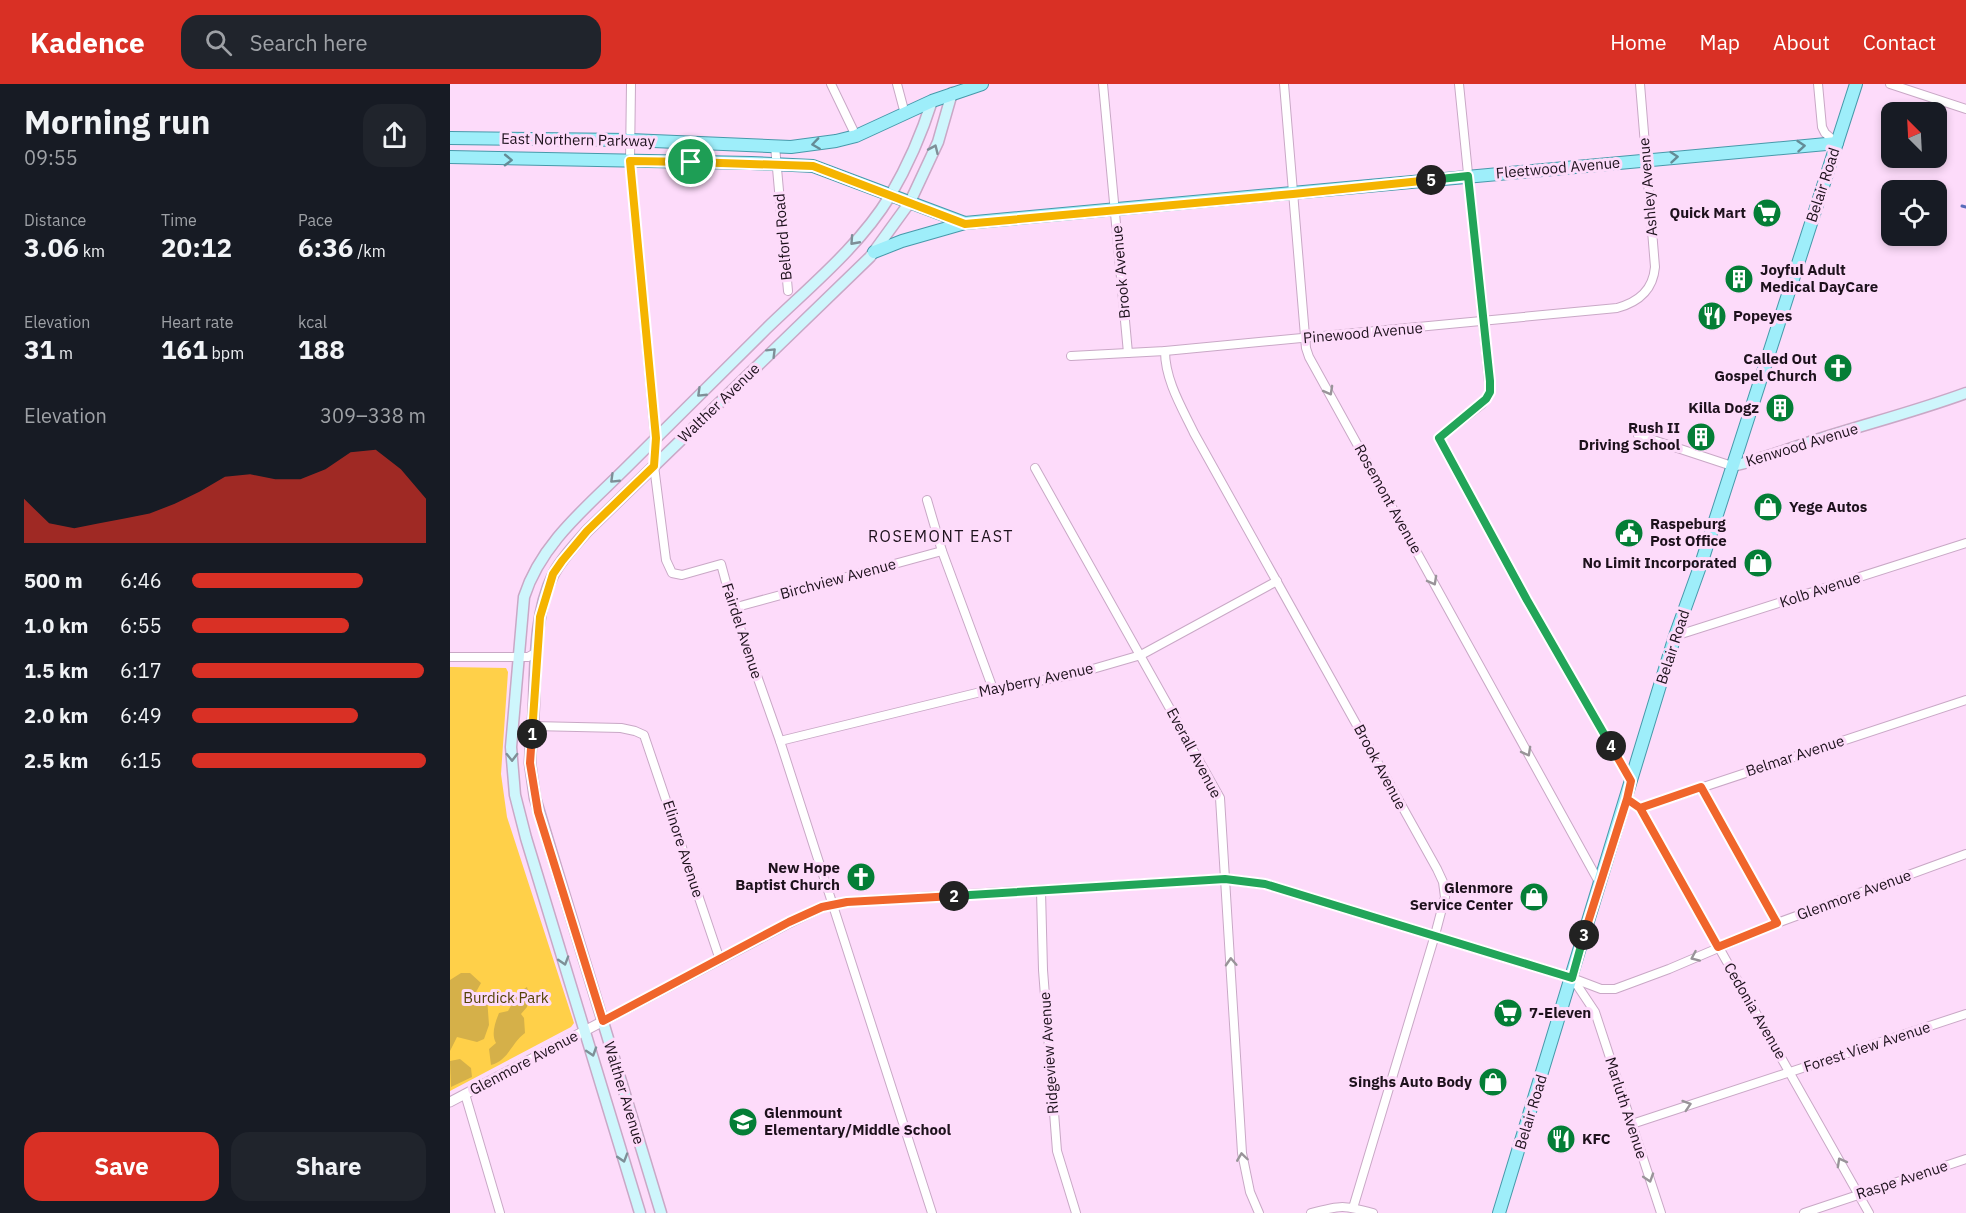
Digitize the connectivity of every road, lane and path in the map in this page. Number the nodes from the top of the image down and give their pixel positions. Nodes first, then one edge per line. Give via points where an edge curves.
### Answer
1 (631, 84) edge
2 (831, 84) edge
3 (897, 84) edge
4 (982, 84) edge
5 (1103, 84) edge
6 (1284, 84) edge
7 (1460, 84) edge
8 (1640, 84) edge
9 (1818, 84) edge
10 (1856, 84) edge
11 (1890, 84) edge
12 (952, 93) junction
13 (932, 101) junction
14 (1966, 109) edge
15 (905, 114) junction
16 (856, 136) junction
17 (450, 138) edge
18 (481, 138) junction
19 (630, 140) junction
20 (1837, 143) junction
21 (775, 146) junction
22 (450, 157) edge
23 (479, 158) junction
24 (1646, 160) junction
25 (630, 161) junction
26 (777, 164) junction
27 (1468, 176) junction
28 (1293, 194) junction
29 (890, 195) junction
30 (910, 202) junction
31 (1116, 209) junction
32 (965, 224) junction
33 (874, 252) junction
34 (1649, 290) joint
35 (788, 291) dead end
36 (1485, 322) junction
37 (1306, 339) junction
38 (1165, 351) junction
39 (1128, 353) junction
40 (1071, 357) dead end
41 (1966, 393) edge
42 (1638, 435) dead end
43 (656, 438) junction
44 (654, 466) junction
45 (1732, 466) junction
46 (1035, 468) dead end
47 (927, 500) dead end
48 (1966, 543) edge
49 (942, 551) junction
50 (1276, 580) junction
51 (733, 608) junction
52 (1675, 636) junction
53 (537, 652) junction
54 (1141, 655) junction
55 (450, 657) edge
56 (519, 657) junction
57 (993, 688) junction
58 (1966, 700) edge
59 (533, 726) junction
60 (780, 741) junction
61 (1631, 781) junction
62 (1701, 787) junction
63 (1627, 799) junction
64 (1640, 808) junction
65 (1966, 854) edge
66 (1225, 879) junction
67 (1600, 882) junction
68 (1041, 891) junction
69 (831, 905) junction
70 (1777, 923) junction
71 (1436, 935) junction
72 (1718, 947) junction
73 (720, 960) junction
74 (1572, 978) junction
75 (1601, 989) junction
76 (1589, 1003) junction
77 (1966, 1014) edge
78 (603, 1021) junction
79 (585, 1031) junction
80 (1791, 1072) junction
81 (465, 1094) junction
82 (450, 1102) edge
83 (1632, 1124) junction
84 (1966, 1159) edge
85 (1859, 1194) junction
86 (1353, 1208) junction
87 (500, 1213) edge
88 (640, 1213) edge
89 (661, 1213) edge
90 (932, 1213) edge
91 (1076, 1213) edge
92 (1259, 1213) edge
93 (1311, 1213) edge
94 (1373, 1213) edge
95 (1499, 1213) edge
96 (1661, 1213) edge
97 (1804, 1213) edge
98 (1869, 1213) edge

1 - 19 street, Fairdel Avenue
2 - 16 street
3 - 15 street
4 - 12 main road, East Northern Parkway
5 - 31 street, Brook Avenue
6 - 28 street, Rosemont Avenue
7 - 27 street
8 - 24 street, Ashley Avenue
9 - 20 street via 1822,127
10 - 20 main road, Belair Road
11 - 14 street
12 - 13 main road, East Northern Parkway
30 -> 12 main road, Walther Avenue via 938,142
13 - 15 main road, East Northern Parkway
13 - 29 main road, Walther Avenue
15 - 16 main road, East Northern Parkway
16 -> 21 main road, East Northern Parkway via 814,145
17 - 18 main road, East Northern Parkway
18 - 19 main road, East Northern Parkway
18 - 23 main road
19 - 21 main road, East Northern Parkway
19 - 25 street, Fairdel Avenue
24 -> 20 main road, Fleetwood Avenue
20 - 45 main road, Belair Road
21 - 26 street, Belford Road
22 - 23 main road, East Northern Parkway
23 -> 25 main road, East Northern Parkway
24 - 27 main road, Fleetwood Avenue
24 - 34 street, Ashley Avenue via 1655,267
25 - 26 main road, East Northern Parkway
25 - 43 street, Fairdel Avenue
26 - 29 main road, East Northern Parkway via 813,166
26 - 35 street, Belford Road
27 - 28 main road, Fleetwood Avenue
27 - 36 street
28 - 31 main road, Fleetwood Avenue
28 - 37 street, Rosemont Avenue
29 - 30 main road, Fleetwood Avenue
29 -> 43 main road, Walther Avenue via 839,258
30 - 32 main road, Fleetwood Avenue
30 - 33 main road, Walther Avenue
31 - 32 main road, Fleetwood Avenue
31 - 39 street, Brook Avenue
32 - 33 main road
44 -> 33 main road, Walther Avenue
34 - 36 street, Pinewood Avenue via 1617,308
36 - 37 street, Pinewood Avenue
36 - 61 street via 1490,392 1482,404 1439,438
37 - 38 street, Pinewood Avenue
37 -> 67 street, Rosemont Avenue via 1309,357
38 - 39 street, Pinewood Avenue
38 - 50 street, Brook Avenue via 1166,367 1178,401
39 - 40 street, Pinewood Avenue
41 - 45 main road, Kenwood Avenue
42 - 45 street, Kenwood Avenue
43 - 44 street, Fairdel Avenue
43 -> 56 main road, Walther Avenue via 566,529 535,568 524,597
44 - 51 street, Fairdel Avenue via 666,560 672,573 682,575 721,564
44 - 53 main road, Walther Avenue via 587,531 558,567 540,617
45 - 52 main road, Belair Road
46 - 54 street, Everall Avenue
47 - 49 street
48 - 52 street, Kolb Avenue
49 - 51 street, Birchview Avenue
49 - 57 street
50 - 54 street, Mayberry Avenue
50 - 71 street, Brook Avenue via 1443,882 1445,897
51 - 60 street, Fairdel Avenue
52 - 61 main road, Belair Road
53 - 56 street
53 - 59 main road, Walther Avenue
54 - 57 street, Mayberry Avenue via 1072,675
54 - 66 street, Everall Avenue via 1220,798
55 - 56 street
56 -> 79 main road, Walther Avenue via 511,747 515,795
57 - 60 street, Mayberry Avenue
58 - 62 street, Belmar Avenue
59 - 73 street, Elinore Avenue via 621,728 641,733 645,738
59 - 78 main road, Walther Avenue via 530,763 536,805
60 - 69 street, Fairdel Avenue
61 - 63 main road, Belair Road
62 - 64 street, Belmar Avenue
62 - 70 street
63 - 64 street
63 - 67 main road, Belair Road
64 - 72 street, Cedonia Avenue
65 - 70 street, Glenmore Avenue
66 - 68 street, Glenmore Avenue
66 - 71 street, Glenmore Avenue via 1265,884
92 -> 66 street, Everall Avenue via 1242,1153
67 - 74 main road, Belair Road
68 - 69 street, Glenmore Avenue
68 - 91 street, Ridgeview Avenue via 1042,970 1057,1151
69 - 73 street, Glenmore Avenue via 789,922
69 - 90 street, Fairdel Avenue
70 - 72 street, Glenmore Avenue
71 - 74 street, Glenmore Avenue
71 - 86 street, Brook Avenue
72 -> 75 street, Glenmore Avenue via 1631,984
72 - 80 street, Cedonia Avenue
73 - 78 street, Glenmore Avenue
74 - 75 street, Glenmore Avenue
74 - 76 street, Marluth Avenue
74 - 95 main road, Belair Road
75 - 76 street
76 - 83 street, Marluth Avenue
77 - 80 street, Forest View Avenue
78 - 79 street, Glenmore Avenue
78 - 89 main road, Walther Avenue
79 - 81 street, Glenmore Avenue
79 -> 88 main road, Walther Avenue
83 -> 80 street, Forest View Avenue
85 -> 80 street, Cedonia Avenue
81 - 82 street, Glenmore Avenue
81 - 87 street
83 -> 96 street, Marluth Avenue
84 - 85 street, Raspe Avenue
85 - 97 street, Raspe Avenue
85 - 98 street, Cedonia Avenue
86 - 93 street via 1339,1206
86 - 94 street

